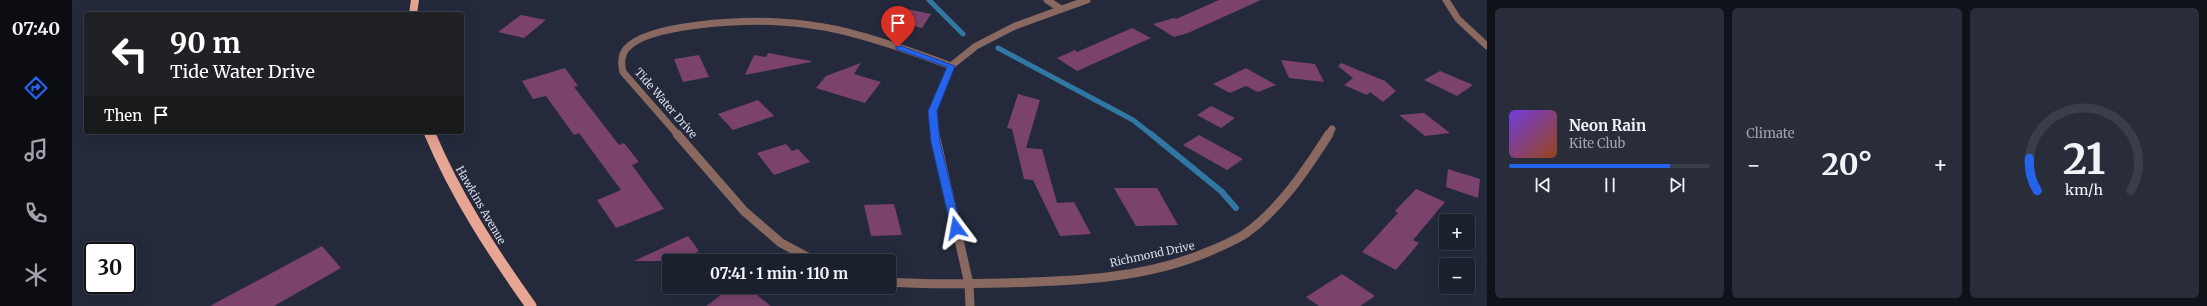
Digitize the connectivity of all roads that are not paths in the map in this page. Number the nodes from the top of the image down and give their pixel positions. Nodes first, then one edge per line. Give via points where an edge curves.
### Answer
1 (416, 0) edge
2 (1047, 0) edge
3 (1087, 0) edge
4 (1446, 0) edge
5 (1061, 10) junction
6 (414, 12) edge
7 (1487, 46) edge
8 (951, 66) junction
9 (1332, 129) dead end
10 (430, 134) edge
11 (802, 254) edge
12 (896, 282) edge
13 (969, 284) junction
14 (531, 306) edge
15 (970, 306) edge

1 - 6 main road
2 - 5 street
3 - 5 street
4 - 7 street via 1449,8 1464,25
5 - 8 street via 1015,26 976,46
8 - 11 street, Tide Water Drive via 885,42 837,30 779,22 721,23 677,28 649,35 626,49 621,63 623,72 744,211 781,243
8 - 13 street via 933,111 936,142
9 - 13 street, Richmond Drive via 1313,161 1284,196 1245,234 1199,257 1151,269 1076,281
10 - 14 main road, Hawkins Avenue via 447,173 484,240
12 - 13 street
13 - 15 street

